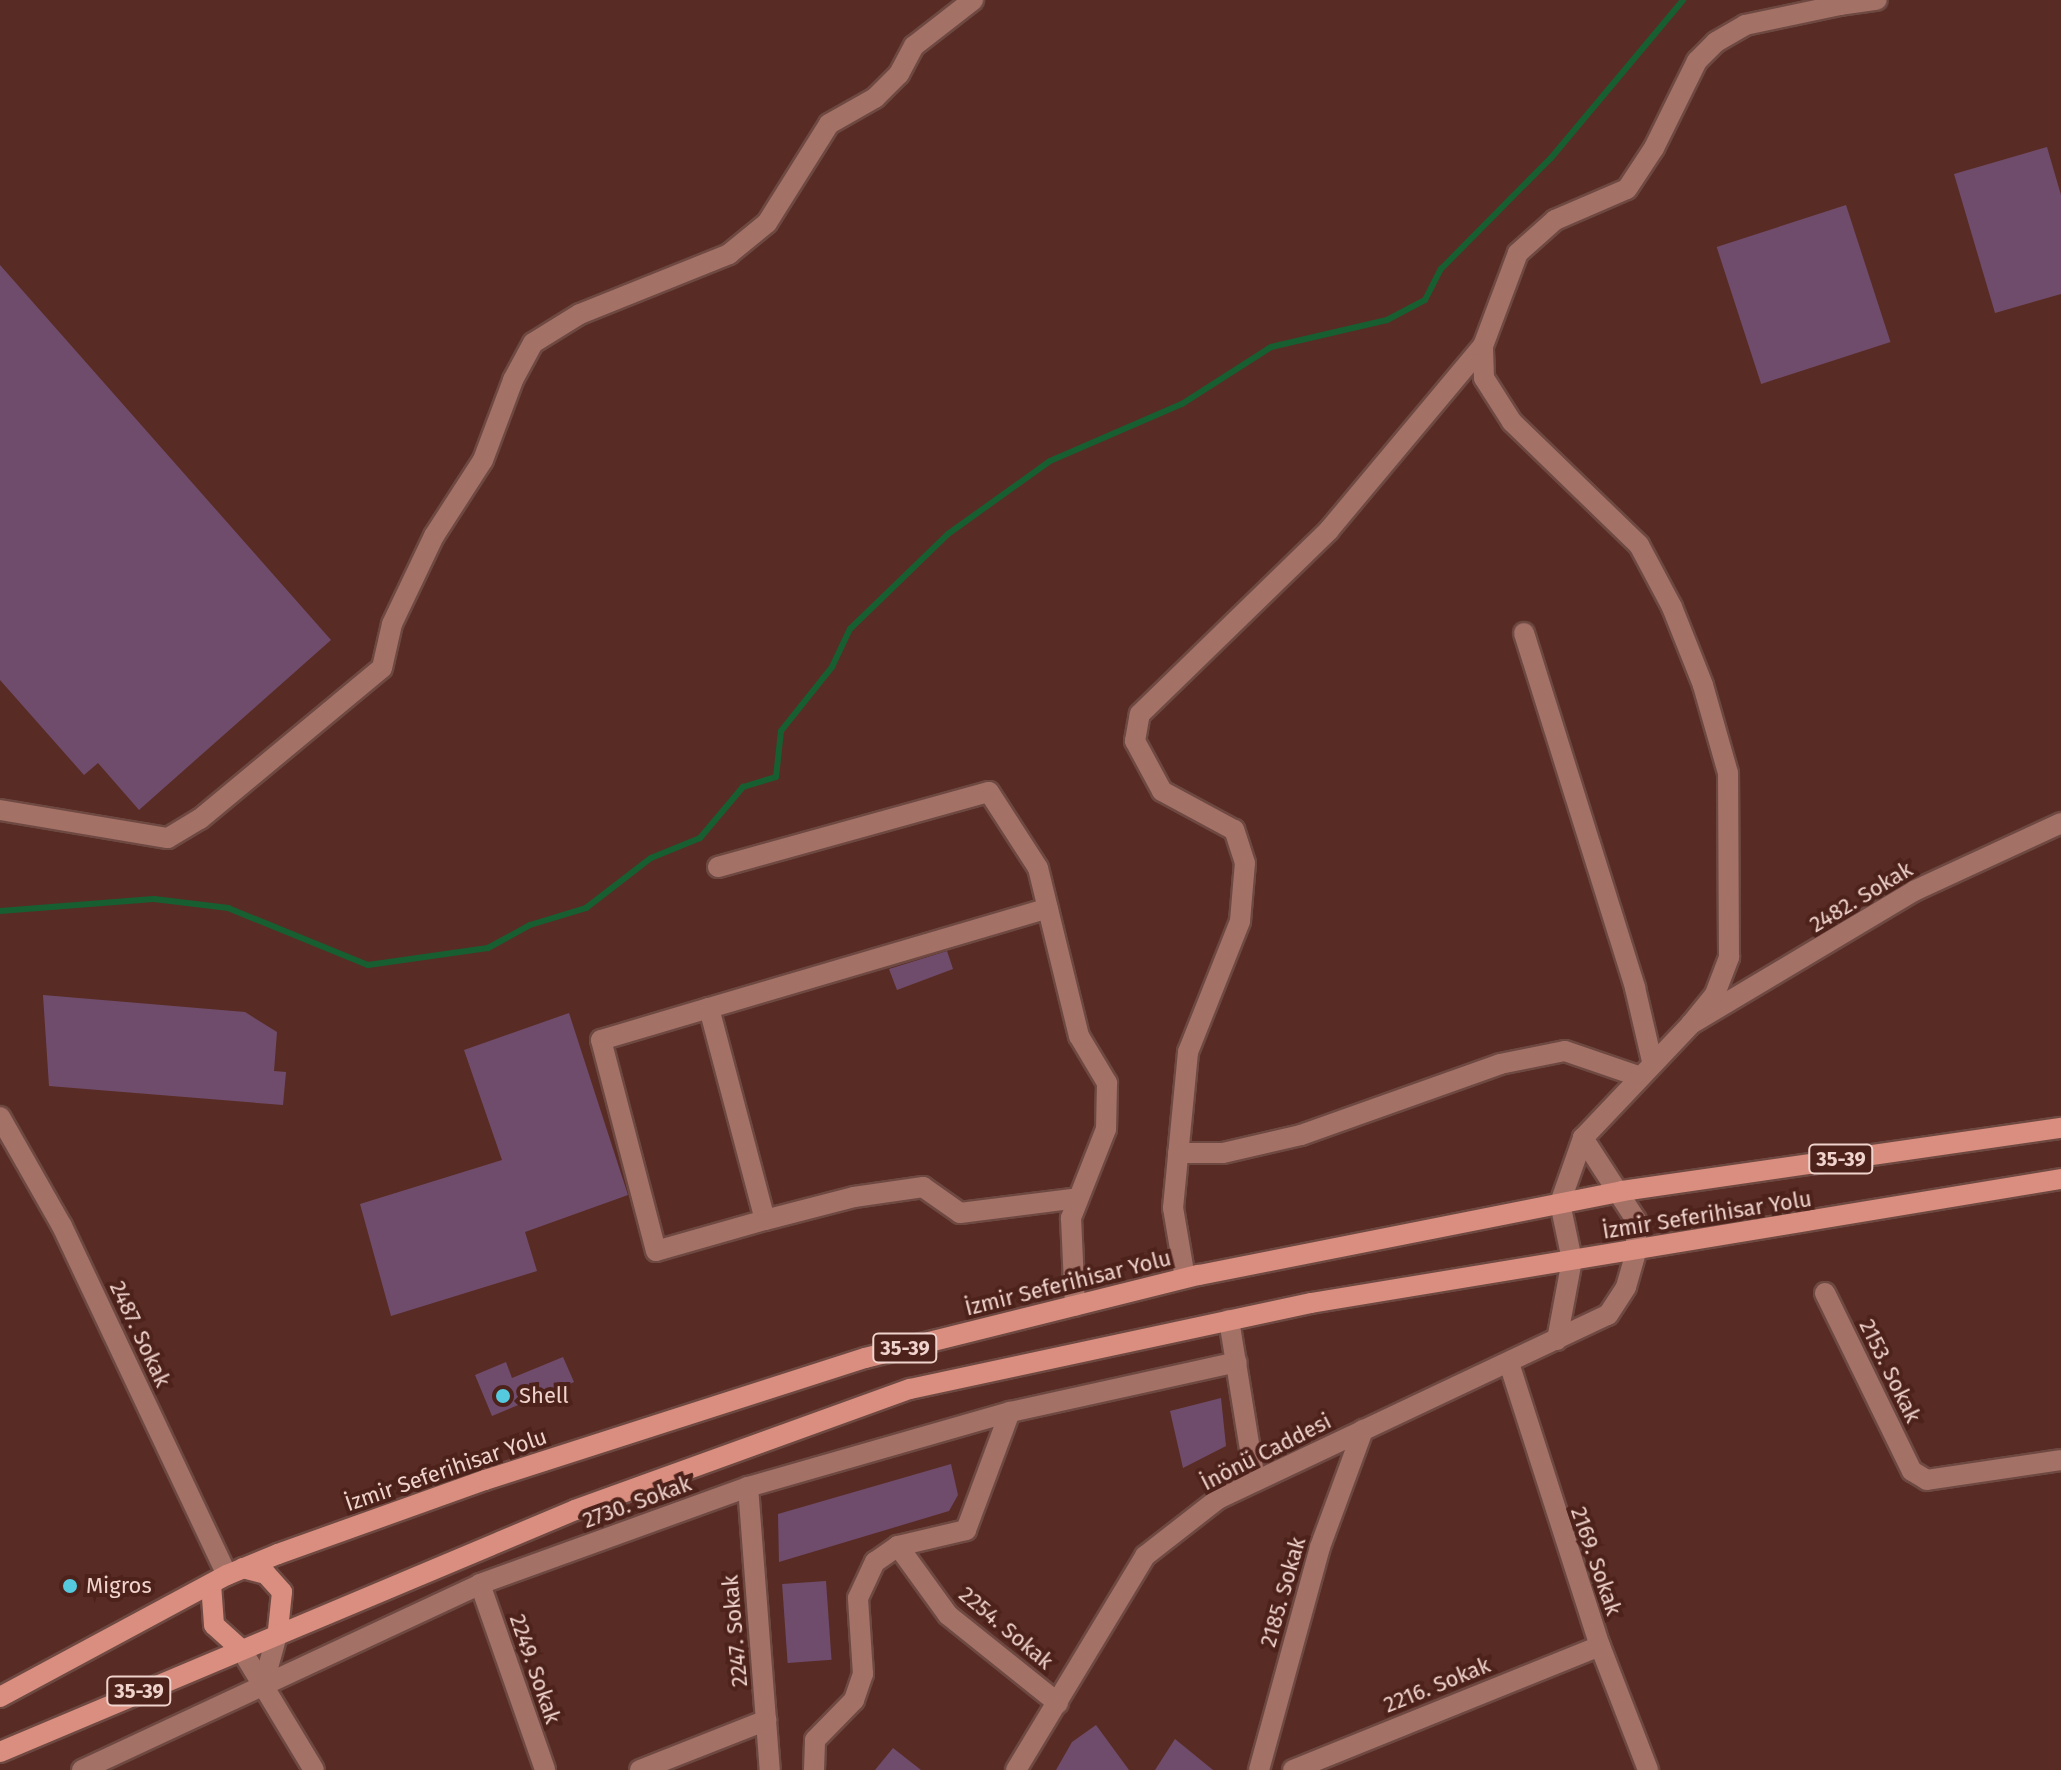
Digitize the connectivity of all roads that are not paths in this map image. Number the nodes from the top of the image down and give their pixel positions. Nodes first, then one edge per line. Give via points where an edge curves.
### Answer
1 (973, 0) edge
2 (1877, 0) edge
3 (1839, 2) edge
4 (1483, 346) junction
5 (1524, 633) dead end
6 (0, 810) edge
7 (2061, 823) edge
8 (718, 867) dead end
9 (1048, 908) junction
10 (709, 1008) junction
11 (1691, 1024) junction
12 (1645, 1068) junction
13 (2, 1123) edge
14 (2061, 1128) edge
15 (1583, 1138) junction
16 (1178, 1153) junction
17 (2061, 1179) edge
18 (1622, 1191) junction
19 (1078, 1198) junction
20 (1560, 1203) junction
21 (765, 1220) junction
22 (1636, 1251) junction
23 (1572, 1260) junction
24 (1185, 1278) junction
25 (1825, 1293) dead end
26 (1075, 1306) junction
27 (1229, 1320) junction
28 (1557, 1340) junction
29 (1237, 1362) junction
30 (1509, 1363) junction
31 (1010, 1412) junction
32 (1363, 1430) junction
33 (2061, 1460) edge
34 (1255, 1481) junction
35 (748, 1487) junction
36 (898, 1546) junction
37 (227, 1576) junction
38 (480, 1584) junction
39 (278, 1631) junction
40 (1600, 1646) junction
41 (241, 1649) junction
42 (264, 1682) junction
43 (0, 1697) edge
44 (1058, 1703) junction
45 (767, 1720) junction
46 (0, 1752) edge
47 (1331, 1763) edge
48 (82, 1770) edge
49 (314, 1770) edge
50 (545, 1770) edge
51 (640, 1770) edge
52 (770, 1770) edge
53 (814, 1770) edge
54 (1016, 1770) edge
55 (1259, 1770) edge
56 (1293, 1770) edge
57 (1648, 1770) edge

1 - 6 street via 914,46 899,74 875,98 829,124 767,223 729,254 580,314 533,343 483,460 434,536 392,624 382,668 200,819 168,838
2 - 3 street
3 - 4 street via 1745,25 1716,42 1697,61 1654,148 1627,189 1555,220 1518,253
4 - 11 street via 1484,378 1512,422 1639,545 1672,607 1703,685 1728,773 1729,957 1715,994
4 - 16 street via 1329,530 1140,714 1135,741 1162,791 1234,830 1245,863 1240,921 1188,1052
5 - 12 street via 1635,988
7 - 11 street, 2482. Sokak via 1914,891
8 - 9 street via 989,792 1038,868
9 - 10 street
9 - 19 street via 1079,1036 1107,1083 1106,1129
10 - 21 street
10 - 21 street via 601,1040 656,1251
11 - 12 street
12 - 15 street
12 - 16 street via 1565,1051 1500,1064 1301,1135 1223,1153
13 - 37 street, 2487. Sokak via 62,1226
14 - 18 main road, İzmir Seferihisar Yolu / 35-39
15 - 18 street via 1599,1171
15 - 20 street
16 - 24 street via 1173,1208
17 - 22 main road, İzmir Seferihisar Yolu / 35-39
18 - 20 main road, İzmir Seferihisar Yolu / 35-39
18 - 22 street via 1636,1220
19 - 21 street via 960,1213 923,1187 854,1197
19 - 26 street via 1071,1218
20 - 23 street
20 - 24 main road, İzmir Seferihisar Yolu / 35-39
22 - 23 main road, İzmir Seferihisar Yolu / 35-39
22 - 28 street, İnönü Caddesi via 1626,1287 1608,1315
23 - 27 main road, İzmir Seferihisar Yolu / 35-39
23 - 28 street
24 - 26 main road, İzmir Seferihisar Yolu / 35-39
25 - 33 street, 2153. Sokak via 1912,1471 1927,1480
26 - 37 main road, İzmir Seferihisar Yolu / 35-39 via 822,1372 485,1480
27 - 29 street
27 - 39 main road, İzmir Seferihisar Yolu / 35-39 via 910,1389 575,1510
28 - 30 street, İnönü Caddesi
29 - 31 street, 2730. Sokak
29 - 34 street
30 - 32 street, İnönü Caddesi
30 - 40 street, 2169. Sokak
31 - 35 street, 2730. Sokak
31 - 36 street via 966,1530
32 - 34 street, İnönü Caddesi
32 - 55 street, 2185. Sokak via 1320,1547
34 - 44 street, İnönü Caddesi via 1218,1499 1145,1556
35 - 38 street, 2730. Sokak
35 - 45 street, 2247. Sokak
36 - 44 street, 2254. Sokak via 948,1615
36 - 53 street via 875,1562 858,1598 863,1674 854,1700 815,1740
37 - 39 main road via 272,1577 282,1592
37 - 41 main road via 214,1625
37 - 43 main road, İzmir Seferihisar Yolu / 35-39
38 - 42 street, 2730. Sokak
38 - 50 street, 2249. Sokak
39 - 41 main road, İzmir Seferihisar Yolu / 35-39
39 - 42 street
40 - 47 street, 2216. Sokak
40 - 57 street, 2169. Sokak
41 - 42 street
41 - 46 main road, İzmir Seferihisar Yolu / 35-39
42 - 48 street, 2730. Sokak
42 - 49 street
44 - 54 street, İnönü Caddesi
45 - 51 street
45 - 52 street, 2247. Sokak
47 - 56 street, 2216. Sokak

